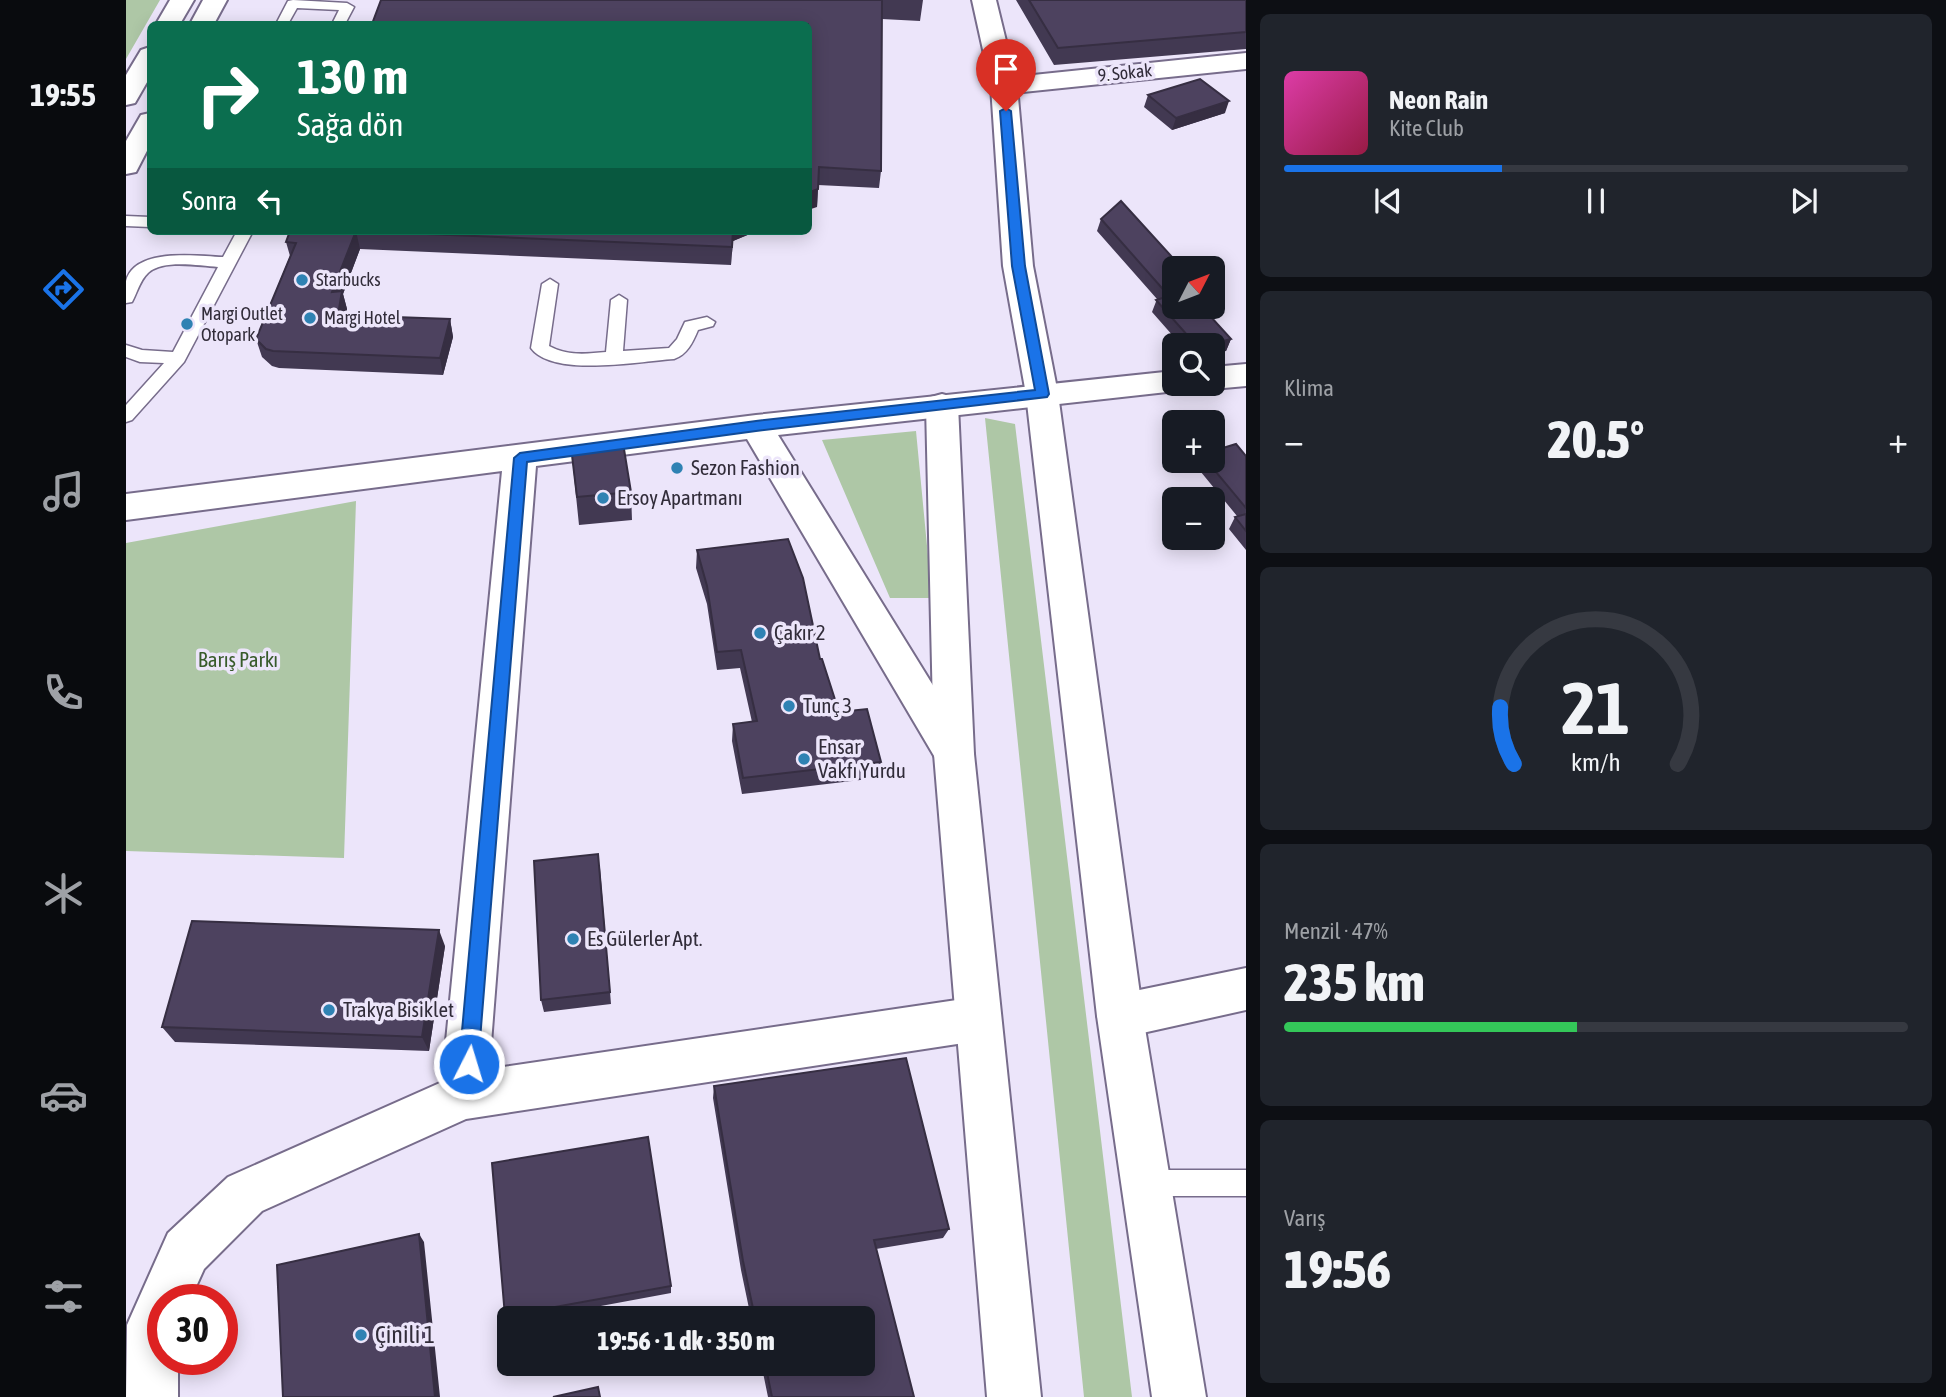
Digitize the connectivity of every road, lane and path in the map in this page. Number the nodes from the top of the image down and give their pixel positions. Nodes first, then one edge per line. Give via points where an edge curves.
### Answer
1 (182, 0) edge
2 (215, 0) edge
3 (984, 0) edge
4 (170, 21) edge
5 (204, 21) edge
6 (284, 21) edge
7 (340, 21) edge
8 (147, 60) edge
9 (1246, 61) edge
10 (1004, 86) junction
11 (126, 97) edge
12 (147, 127) edge
13 (126, 166) edge
14 (126, 221) edge
15 (147, 222) edge
16 (243, 235) edge
17 (229, 262) junction
18 (550, 284) dead end
19 (126, 298) edge
20 (619, 300) dead end
21 (707, 322) dead end
22 (126, 351) edge
23 (614, 356) junction
24 (178, 358) junction
25 (1246, 375) edge
26 (1225, 377) edge
27 (1162, 383) edge
28 (1042, 394) junction
29 (942, 405) junction
30 (126, 416) edge
31 (756, 426) junction
32 (520, 458) junction
33 (126, 507) edge
34 (954, 754) junction
35 (1246, 989) edge
36 (1120, 1016) junction
37 (977, 1019) junction
38 (464, 1097) junction
39 (1146, 1183) junction
40 (1246, 1183) edge
41 (172, 1284) edge
42 (151, 1375) edge
43 (150, 1397) edge
44 (1014, 1397) edge
45 (1179, 1397) edge

1 - 4 street
2 - 5 street
3 - 10 street
6 - 7 lane via 293,5 347,7
8 - 11 street
9 - 10 street, 9. Sokak
10 - 28 street via 1018,266
12 - 13 street
14 - 15 lane
16 - 17 lane
17 - 19 lane via 150,264 141,270
17 - 24 lane
18 - 23 lane via 540,348 574,360
20 - 23 lane
21 - 23 lane via 691,326 674,353
22 - 24 lane
24 - 30 lane
25 - 26 street
27 - 28 street
28 - 29 street
28 - 36 street
29 - 31 street
29 - 34 street
31 - 32 street
31 - 34 street
32 - 33 street
32 - 38 street
34 - 37 street
35 - 36 street
36 - 39 street
37 - 38 street
37 - 44 street
38 - 41 street via 245,1194 186,1251
39 - 40 lane
39 - 45 street
42 - 43 street

